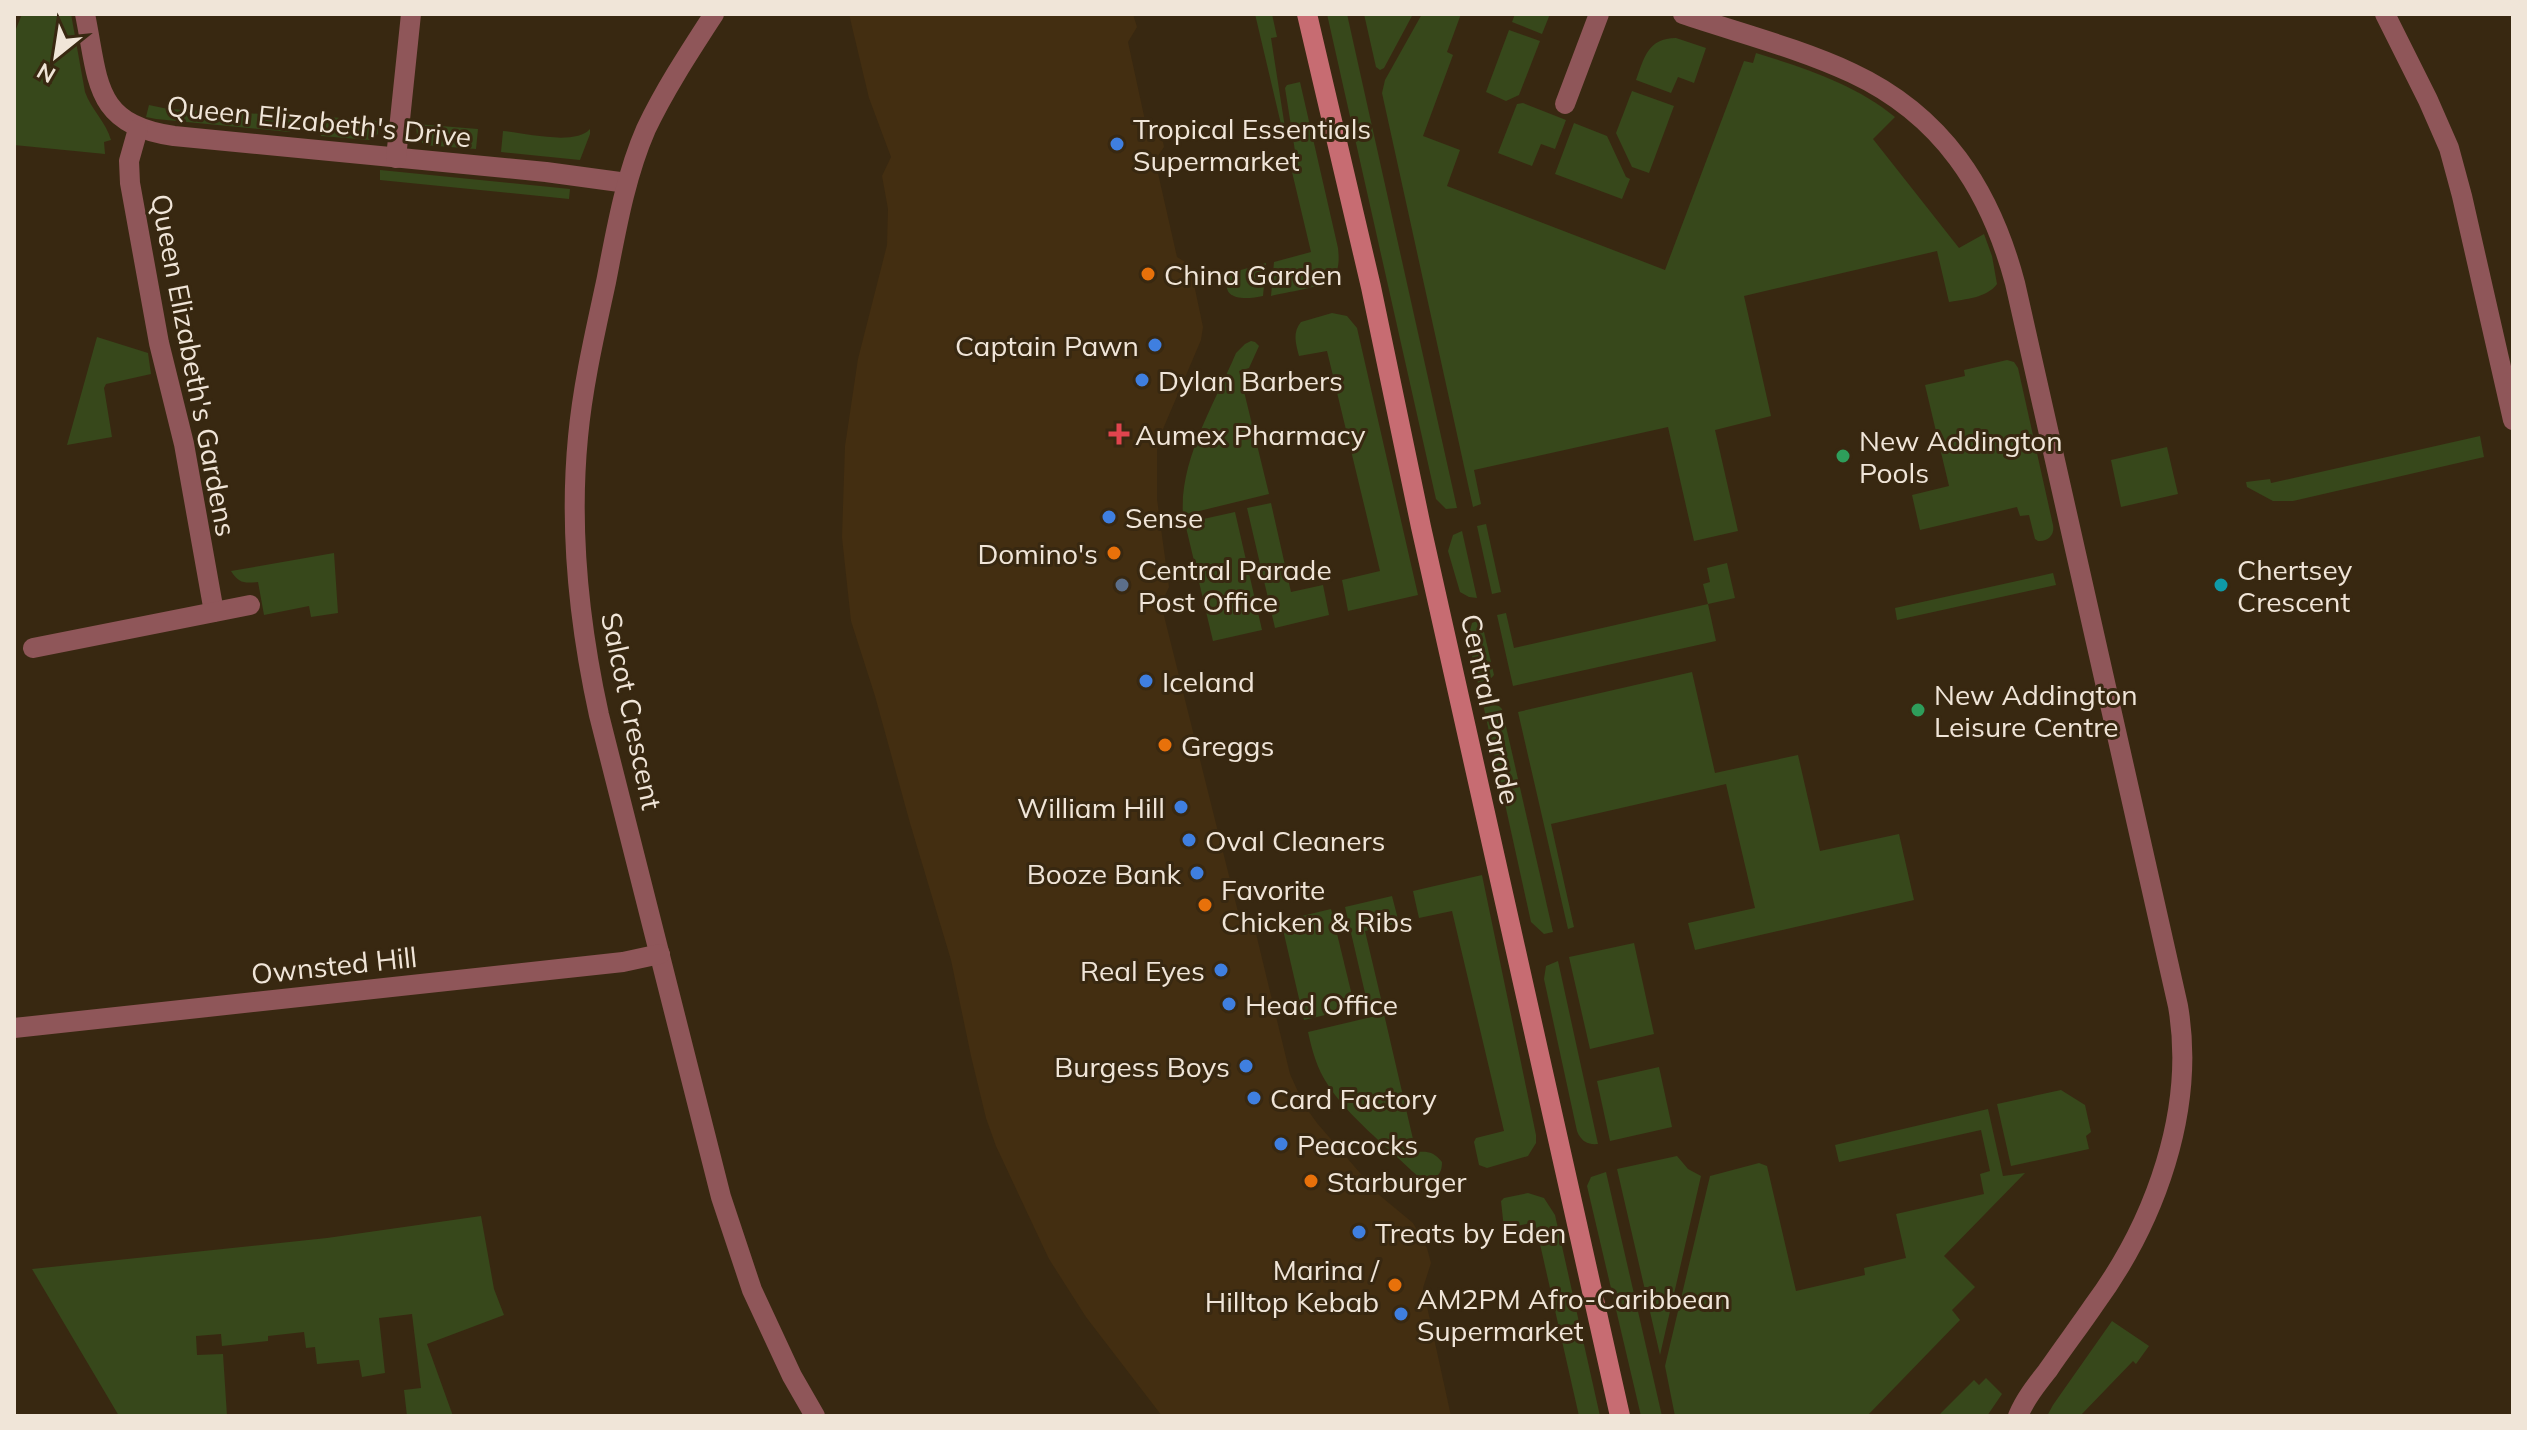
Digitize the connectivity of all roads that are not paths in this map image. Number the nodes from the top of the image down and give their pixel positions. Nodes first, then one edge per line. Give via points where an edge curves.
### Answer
1 (85, 14) edge
2 (411, 14) edge
3 (714, 14) edge
4 (1307, 14) edge
5 (1599, 14) edge
6 (1683, 14) edge
7 (2385, 14) edge
8 (1565, 104) dead end
9 (138, 129) junction
10 (396, 158) junction
11 (627, 183) junction
12 (2513, 420) edge
13 (250, 605) dead end
14 (214, 612) junction
15 (33, 648) dead end
16 (660, 954) junction
17 (14, 1028) edge
18 (815, 1416) edge
19 (1620, 1416) edge
20 (2018, 1416) edge

1 - 9 street, Queen Elizabeth's Drive via 104,97 119,118
2 - 10 street
3 - 11 street, Salcot Crescent via 647,128
4 - 19 street, Central Parade
5 - 8 street
6 - 20 street via 1852,73 1909,108 1946,142 1976,182 2000,233 2015,283 2182,1038 2177,1113 2140,1228 2107,1287
7 - 12 street via 2449,148
9 - 10 street, Queen Elizabeth's Drive
9 - 14 street, Queen Elizabeth's Gardens via 129,161 130,183
10 - 11 street, Queen Elizabeth's Drive
11 - 16 street, Salcot Crescent via 581,410 576,554 592,679
13 - 14 street
14 - 15 street
16 - 17 street, Ownsted Hill
16 - 18 street, Salcot Crescent via 739,1253 778,1348

